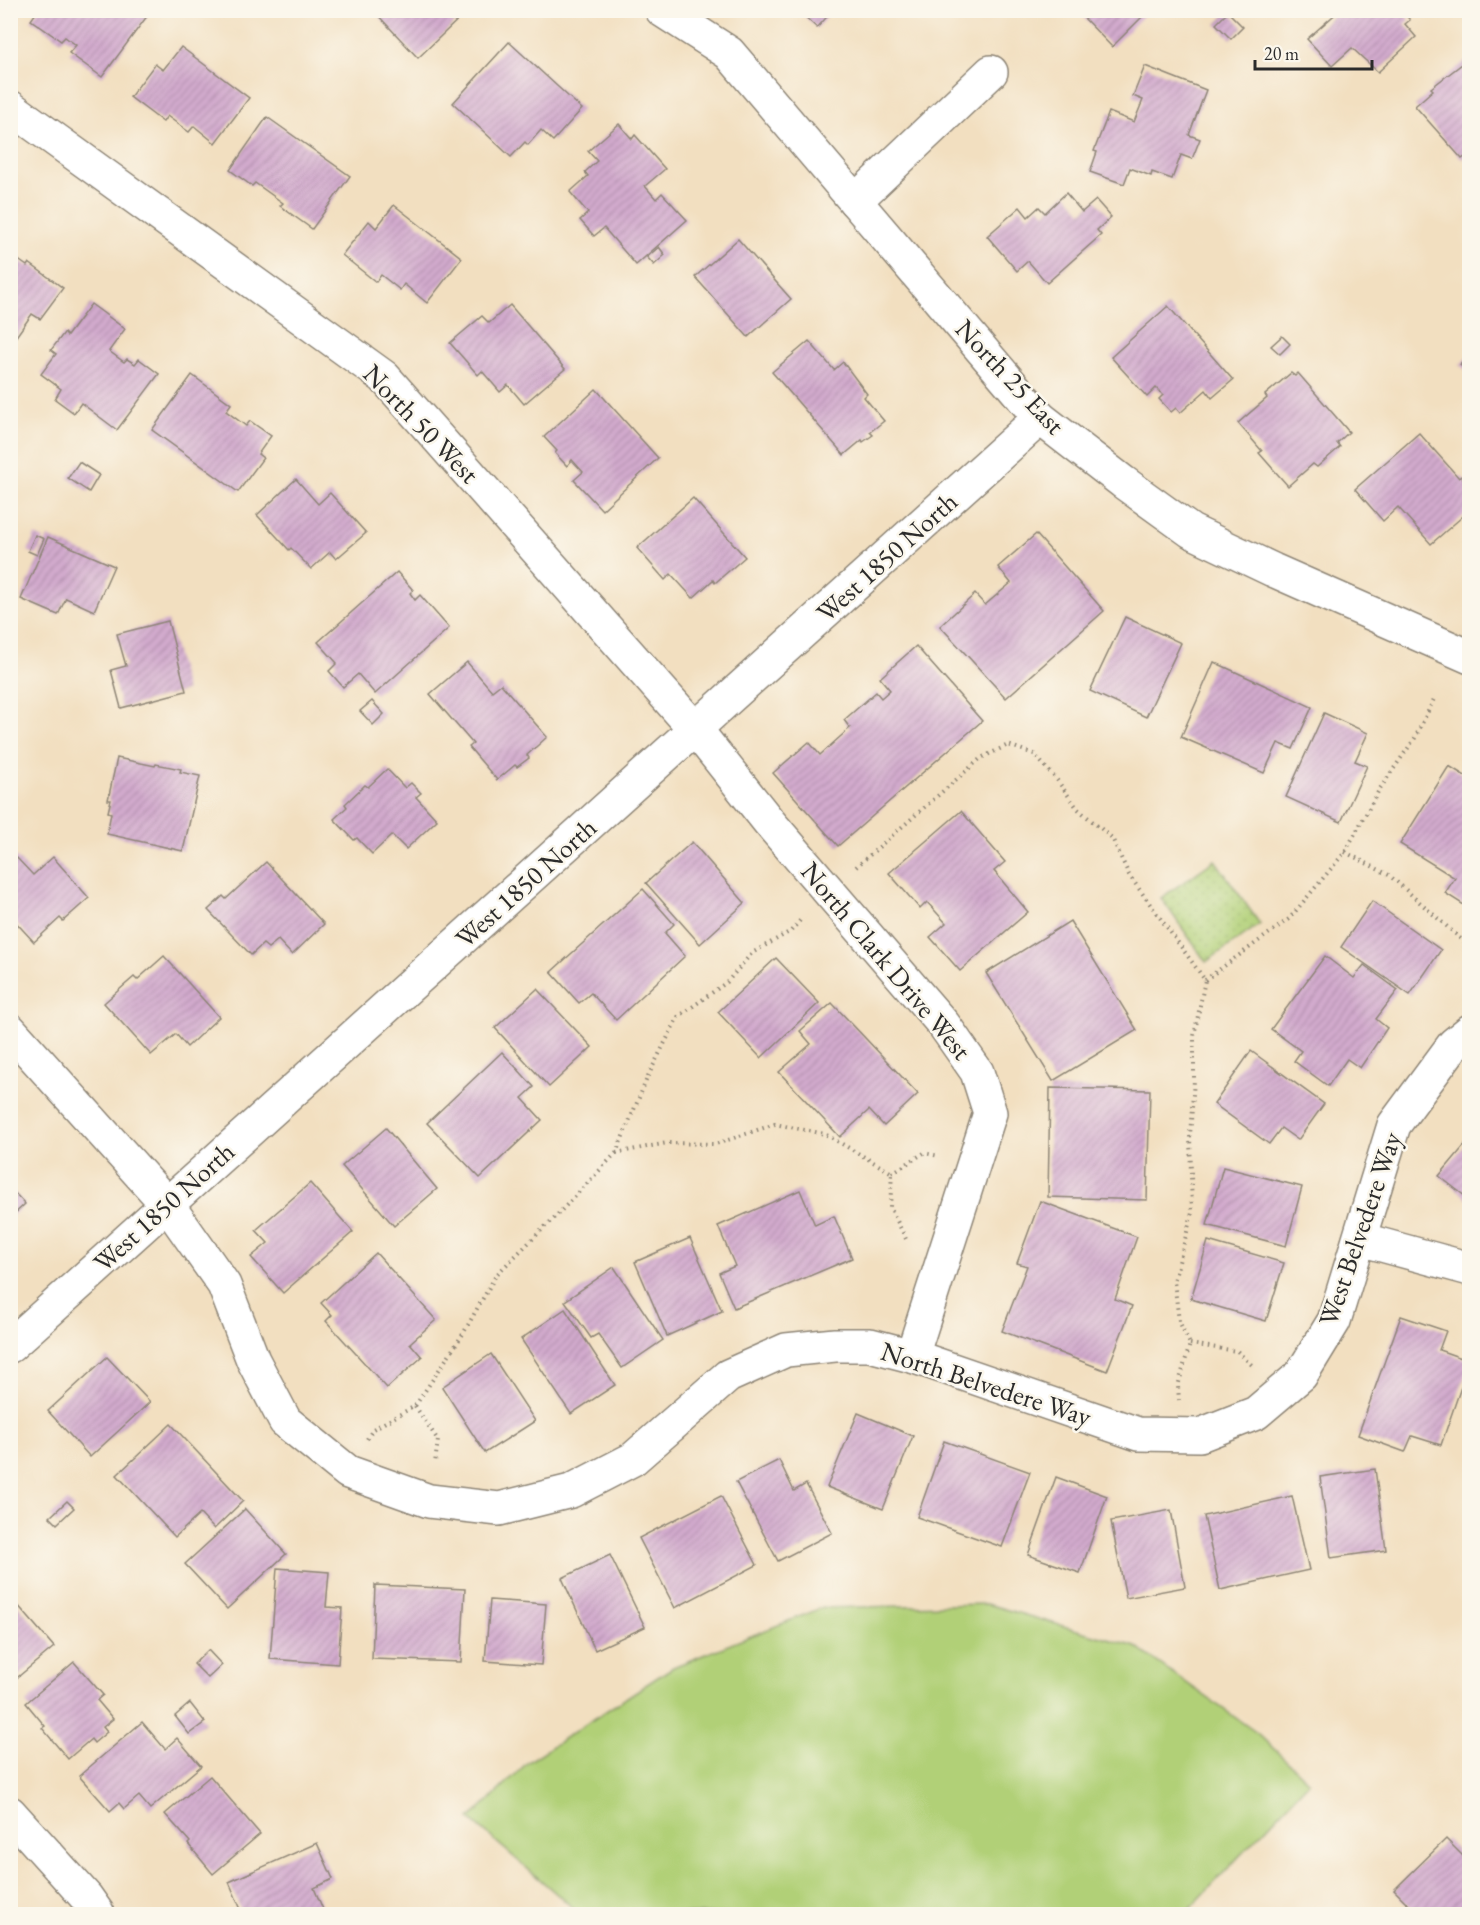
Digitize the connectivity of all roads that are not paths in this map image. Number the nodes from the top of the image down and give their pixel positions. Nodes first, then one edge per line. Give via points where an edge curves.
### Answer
1 (662, 10) edge
2 (992, 72) dead end
3 (10, 107) edge
4 (855, 201) junction
5 (1040, 418) junction
6 (1470, 657) edge
7 (696, 730) junction
8 (10, 1030) edge
9 (1470, 1031) edge
10 (167, 1204) junction
11 (1360, 1239) junction
12 (1470, 1269) edge
13 (10, 1346) edge
14 (912, 1356) junction
15 (1301, 1375) joint
16 (10, 1813) edge
17 (98, 1914) edge

1 - 4 street, North 25 East via 729,53
2 - 4 street
3 - 7 street, North 50 West via 384,377
4 - 5 street, North 25 East
5 - 6 street, North 25 East via 1191,531
5 - 7 street, West 1850 North
7 - 10 street, West 1850 North
7 - 14 street, North Clark Drive West via 769,822 944,1025 977,1072 990,1113
8 - 10 street, North Belvedere Way
9 - 11 street, West Belvedere Way via 1454,1044 1394,1125
10 - 13 street, West 1850 North
10 - 14 street, North Belvedere Way via 224,1285 253,1360 285,1421 348,1472 429,1502 499,1509 571,1491 633,1459 728,1376 786,1350 870,1345
11 - 12 street
11 - 15 street, West Belvedere Way via 1334,1321
14 - 15 street, North Belvedere Way via 1138,1434 1200,1435 1256,1413
16 - 17 street

